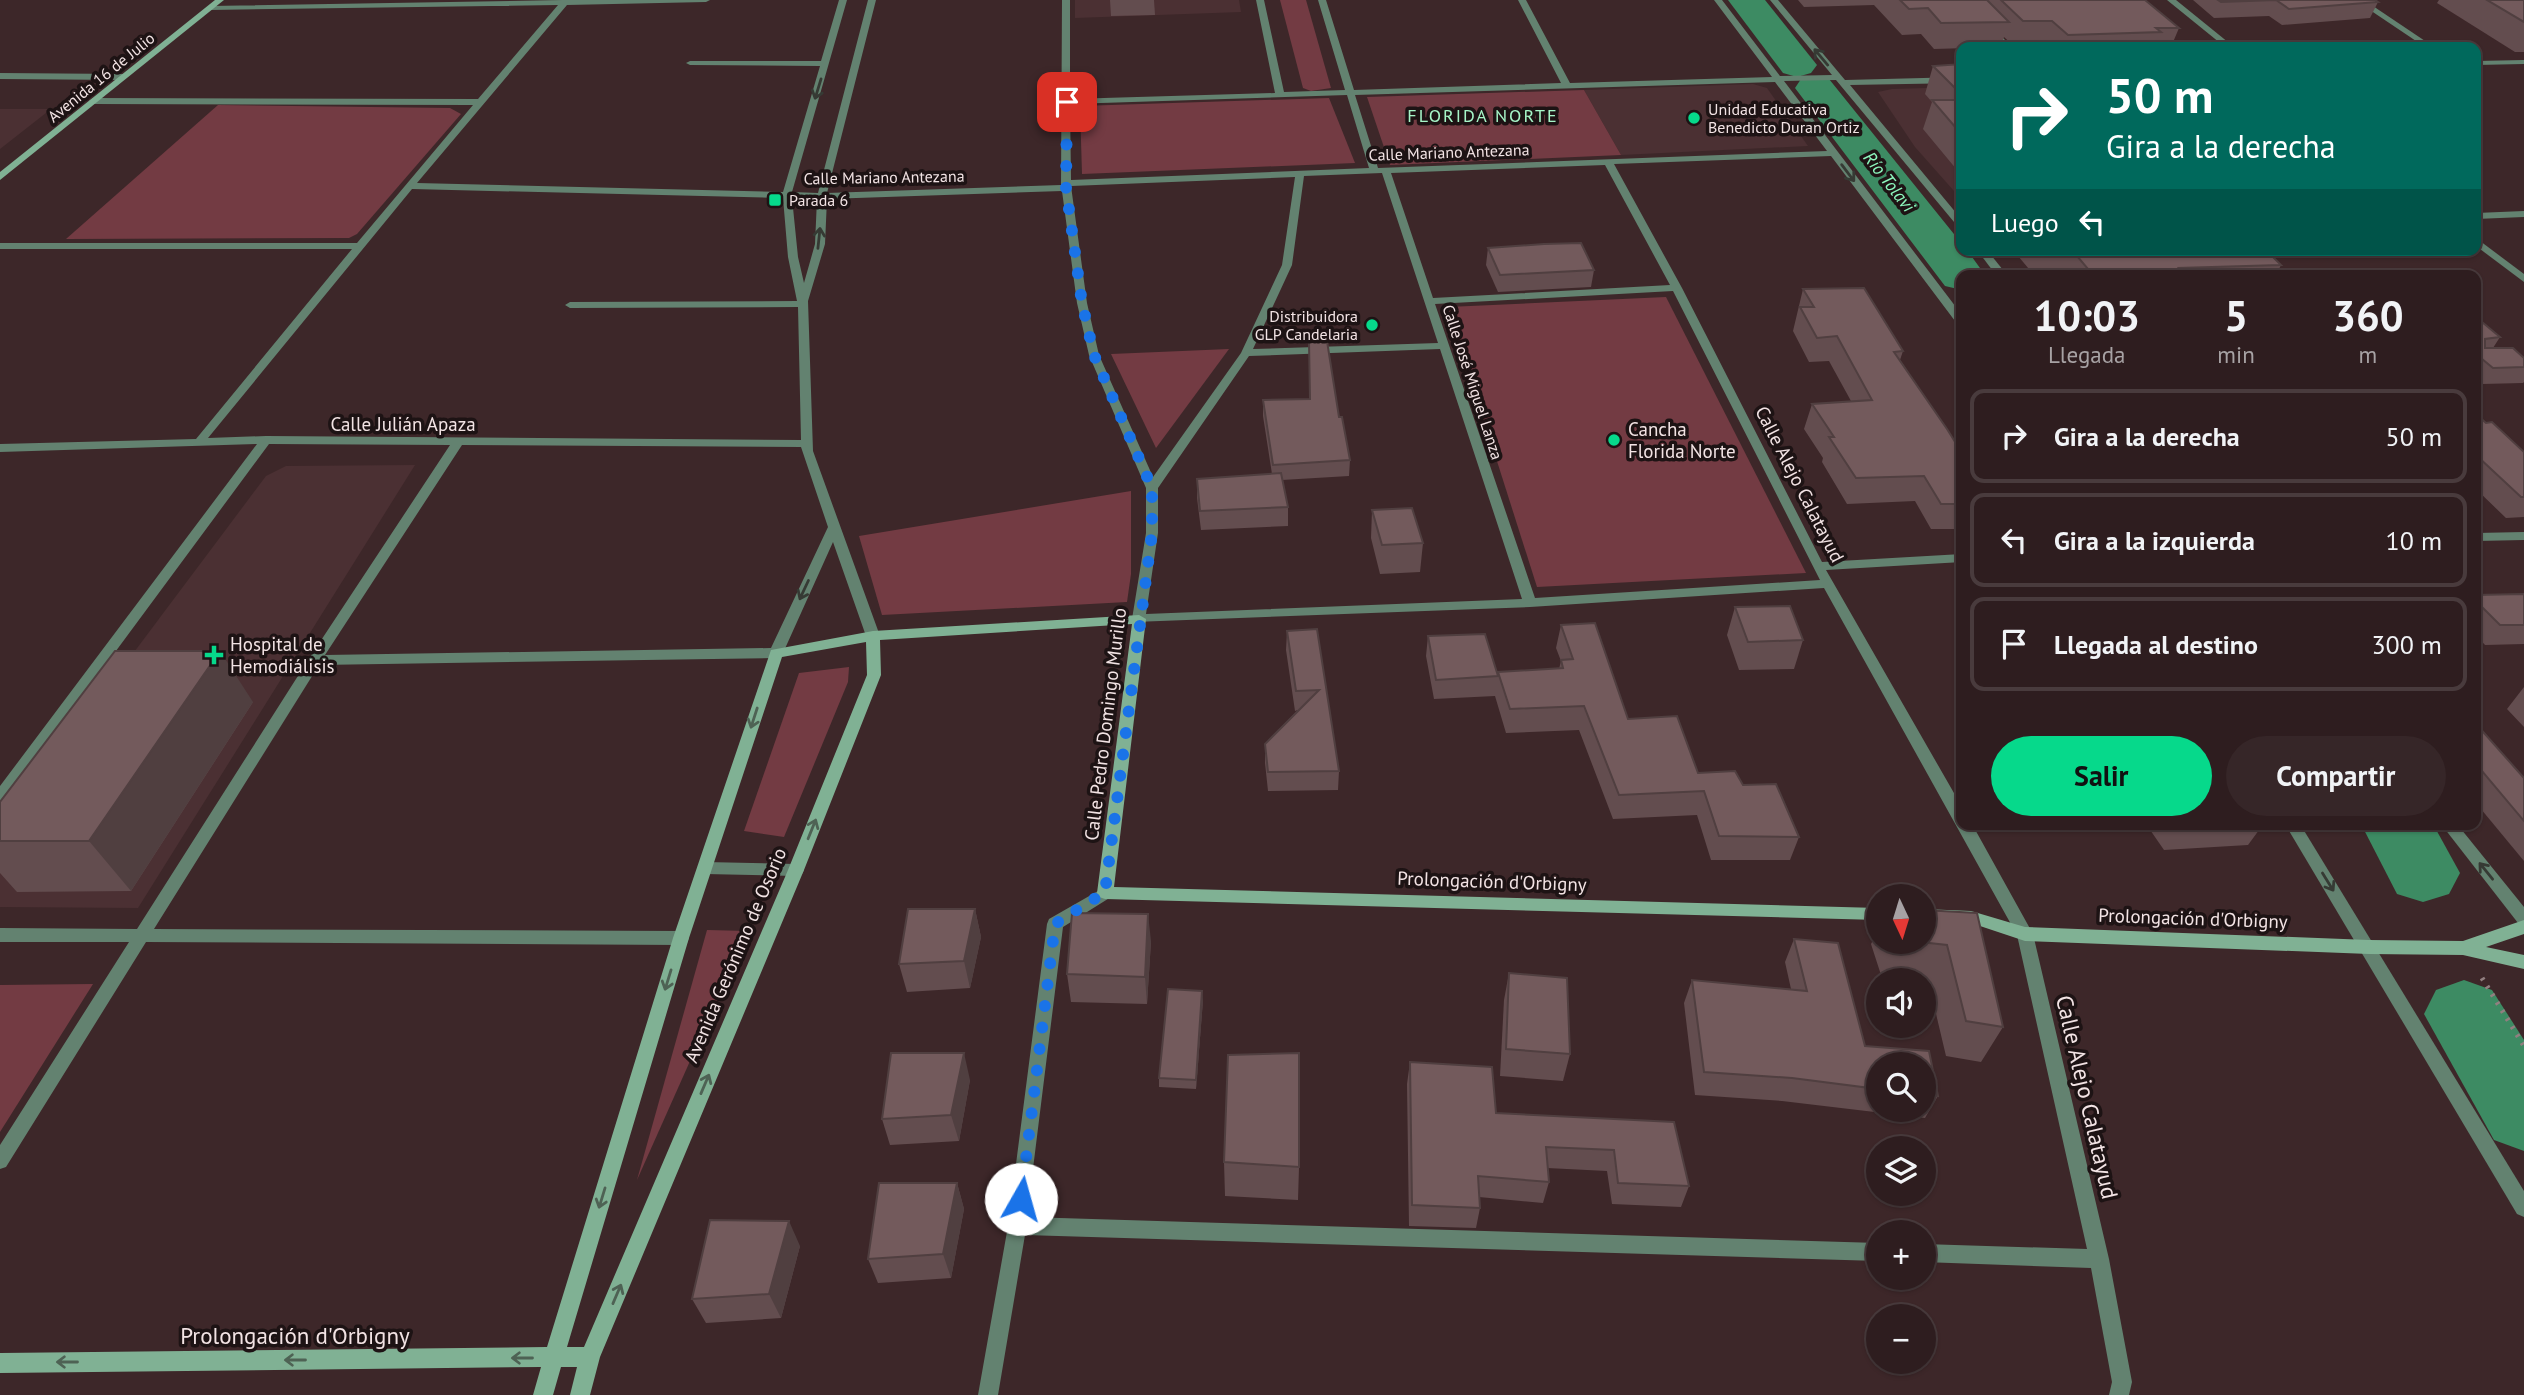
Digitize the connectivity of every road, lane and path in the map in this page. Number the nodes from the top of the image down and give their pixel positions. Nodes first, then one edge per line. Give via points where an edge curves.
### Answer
1 (220, 0) edge
2 (706, 0) edge
3 (844, 0) edge
4 (872, 0) edge
5 (1066, 0) edge
6 (1260, 0) edge
7 (1322, 0) edge
8 (1522, 0) edge
9 (1718, 0) edge
10 (1774, 0) edge
11 (2171, 0) edge
12 (2359, 0) edge
13 (564, 3) junction
14 (210, 8) junction
15 (1979, 19) edge
16 (2003, 42) edge
17 (2224, 42) edge
18 (2422, 42) edge
19 (2524, 62) edge
20 (690, 63) dead end
21 (2481, 63) edge
22 (825, 64) junction
23 (0, 76) edge
24 (122, 77) junction
25 (1778, 79) junction
26 (1841, 80) junction
27 (1956, 80) edge
28 (1567, 86) junction
29 (1350, 93) junction
30 (1280, 95) junction
31 (93, 101) junction
32 (480, 102) junction
33 (1067, 102) junction
34 (1833, 153) junction
35 (1608, 162) junction
36 (1380, 171) junction
37 (1300, 174) junction
38 (0, 177) edge
39 (1066, 185) junction
40 (412, 186) junction
41 (787, 194) junction
42 (822, 196) junction
43 (2524, 214) edge
44 (2481, 216) edge
45 (1956, 219) edge
46 (2481, 245) edge
47 (0, 246) edge
48 (356, 246) junction
49 (1987, 256) edge
50 (1998, 270) edge
51 (2524, 279) edge
52 (1677, 288) junction
53 (1430, 301) junction
54 (803, 304) junction
55 (570, 305) dead end
56 (1956, 315) edge
57 (1444, 346) junction
58 (1246, 353) junction
59 (266, 440) junction
60 (200, 441) junction
61 (458, 442) junction
62 (807, 444) junction
63 (0, 448) edge
64 (1152, 488) junction
65 (833, 528) junction
66 (2524, 536) edge
67 (2481, 537) edge
68 (1956, 558) edge
69 (1818, 566) junction
70 (1828, 584) junction
71 (1530, 603) junction
72 (1139, 620) junction
73 (873, 636) junction
74 (776, 653) junction
75 (315, 660) junction
76 (3, 789) edge
77 (1956, 810) edge
78 (1967, 830) edge
79 (2296, 830) edge
80 (2453, 830) edge
81 (705, 868) junction
82 (796, 870) junction
83 (1105, 892) junction
84 (1866, 914) edge
85 (1936, 916) edge
86 (2524, 918) edge
87 (2524, 927) edge
88 (2025, 934) junction
89 (0, 936) edge
90 (142, 937) junction
91 (681, 938) junction
92 (2369, 947) junction
93 (2463, 948) junction
94 (2524, 962) edge
95 (2524, 1046) edge
96 (0, 1161) edge
97 (2524, 1208) edge
98 (1017, 1226) junction
99 (1866, 1252) edge
100 (1936, 1253) edge
101 (2099, 1259) junction
102 (590, 1357) junction
103 (554, 1358) junction
104 (0, 1363) edge
105 (543, 1395) edge
106 (580, 1395) edge
107 (988, 1395) edge
108 (2119, 1395) edge

1 - 14 street, Avenida 16 de Julio
2 - 13 street
3 - 22 street, Avenida Gerónimo de Osorio
4 - 42 street, Avenida Gerónimo de Osorio
5 - 33 street, Calle Pedro Domingo Murillo
6 - 30 street
7 - 29 street, Calle José Miguel Lanza
8 - 28 street
9 - 25 street
26 -> 10 street
11 - 17 street
12 - 18 street
13 - 14 street
13 - 32 street
14 - 24 street, Avenida 16 de Julio
15 - 16 street
19 - 21 street
20 - 22 street
22 -> 41 street, Avenida Gerónimo de Osorio
23 - 24 street
24 - 31 street, Avenida 16 de Julio
25 - 26 street
25 - 28 street
25 - 34 street
26 - 27 street
26 - 45 street
28 - 29 street
29 - 30 street
29 - 36 street, Calle José Miguel Lanza
30 - 33 street
31 - 32 street
31 - 38 street, Avenida 16 de Julio
32 - 40 street
33 - 39 street, Calle Pedro Domingo Murillo
34 - 35 street, Calle Mariano Antezana
34 -> 56 street
35 - 36 street, Calle Mariano Antezana
35 - 52 street, Calle Alejo Calatayud
36 - 37 street, Calle Mariano Antezana
36 - 53 street, Calle José Miguel Lanza
37 - 39 street, Calle Mariano Antezana
37 - 58 street via 1287,265
39 - 42 street, Calle Mariano Antezana
39 - 64 street, Calle Pedro Domingo Murillo via 1094,355
40 - 41 street, Calle Mariano Antezana
40 - 48 street
41 - 42 street, Calle Mariano Antezana
41 - 54 street, Avenida Gerónimo de Osorio
54 -> 42 street, Avenida Gerónimo de Osorio via 820,244
43 - 44 street
46 - 51 street
47 - 48 street
48 - 60 street
49 - 50 street
52 - 53 street
52 - 69 street, Calle Alejo Calatayud
53 - 57 street, Calle José Miguel Lanza
54 - 55 street
54 - 62 street, Avenida Gerónimo de Osorio
57 - 58 street
57 - 71 street, Calle José Miguel Lanza
58 - 64 street
59 - 60 street, Calle Julián Apaza
59 - 61 street, Calle Julián Apaza
59 - 76 street
60 - 63 street, Calle Julián Apaza
61 - 62 street, Calle Julián Apaza
61 - 75 street
62 - 65 street, Avenida Gerónimo de Osorio
64 - 72 street, Calle Pedro Domingo Murillo via 1152,533
65 - 73 street, Avenida Gerónimo de Osorio
65 -> 74 street
66 - 67 street
68 - 69 street
69 - 70 street, Calle Alejo Calatayud
70 - 71 street
70 - 77 street, Calle Alejo Calatayud
71 - 72 street
72 - 73 street
72 - 83 street, Calle Pedro Domingo Murillo
73 - 74 street
82 -> 73 street, Avenida Gerónimo de Osorio via 874,675
74 - 75 street
74 -> 81 street
75 - 90 street
78 - 88 street, Calle Alejo Calatayud
79 -> 92 street
86 -> 80 street
81 - 82 street
81 - 91 street
102 -> 82 street, Avenida Gerónimo de Osorio
83 - 84 street, Prolongación d'Orbigny
83 - 98 street via 1055,924
85 - 88 street, Prolongación d'Orbigny via 1970,917
87 - 93 street, Prolongación d'Orbigny
88 - 92 street, Prolongación d'Orbigny
88 - 101 street, Calle Alejo Calatayud
89 - 90 street
90 - 91 street
90 - 96 street
91 -> 103 street
92 - 93 street, Prolongación d'Orbigny
92 - 97 street
93 - 94 street, Prolongación d'Orbigny
93 - 95 path
98 - 99 street
98 - 107 street
100 - 101 street
101 - 108 street, Calle Alejo Calatayud via 2122,1382
102 - 103 street, Prolongación d'Orbigny
102 - 106 street, Avenida Gerónimo de Osorio
103 -> 104 street, Prolongación d'Orbigny
103 - 105 street

